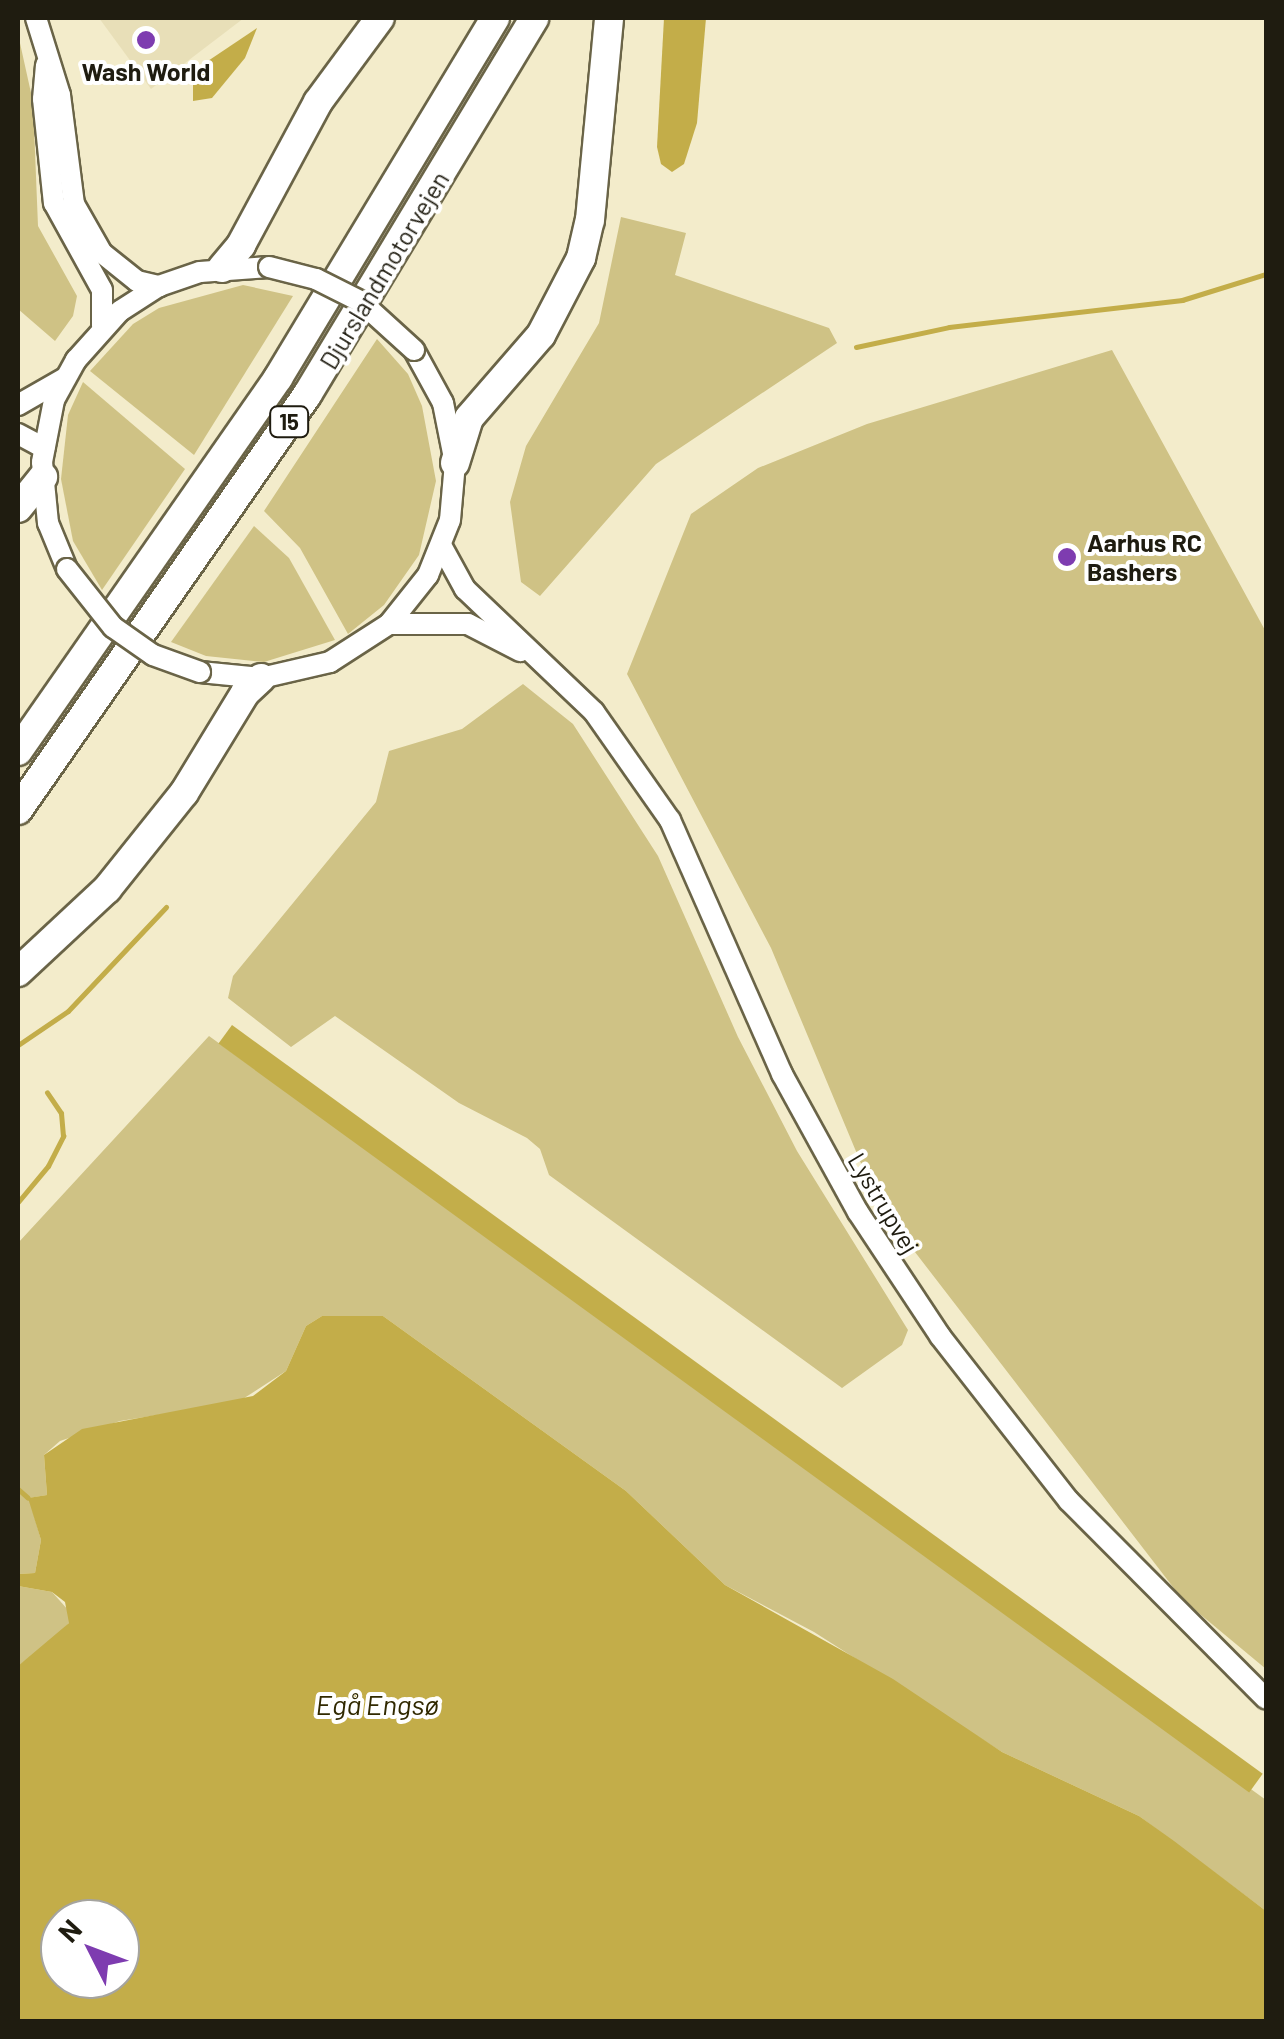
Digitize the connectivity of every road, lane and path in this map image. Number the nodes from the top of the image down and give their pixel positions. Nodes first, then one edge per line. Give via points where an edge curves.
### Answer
1 (36, 18) edge
2 (380, 18) edge
3 (495, 18) edge
4 (534, 18) edge
5 (609, 18) edge
6 (47, 58) junction
7 (222, 268) junction
8 (160, 286) junction
9 (102, 326) junction
10 (65, 378) junction
11 (18, 406) edge
12 (18, 434) edge
13 (44, 448) junction
14 (455, 463) junction
15 (43, 477) junction
16 (18, 508) edge
17 (442, 547) junction
18 (389, 624) junction
19 (551, 670) junction
20 (261, 678) junction
21 (18, 751) edge
22 (18, 810) edge
23 (18, 972) edge
24 (1266, 1699) edge

1 - 6 street
2 - 7 highway via 318,102
3 - 21 highway, Djurslandmotorvejen / 15 via 278,378
4 - 22 highway, Djurslandmotorvejen / 15 via 307,395
5 - 14 highway via 590,220 580,258 541,335 468,418
6 - 8 street via 60,96 64,165 86,229 120,270
6 - 9 street via 43,99 51,188 64,230 102,290
7 - 8 street
7 - 14 street, bridge via 269,267 360,301 414,350 443,403
8 - 9 street
9 - 10 street
10 - 11 street
10 - 13 street
12 - 13 street
13 - 15 street
14 - 17 street
15 - 16 highway
15 - 20 street, bridge via 48,523 67,569 122,634 200,672
17 - 18 street
17 - 19 street, Lystrupvej via 465,589
18 - 19 street, Lystrupvej via 468,624
18 - 20 street via 330,662
19 - 24 street, Lystrupvej via 628,754 670,820 782,1074 910,1293 1069,1501
20 - 23 highway via 244,693 184,793 107,889

